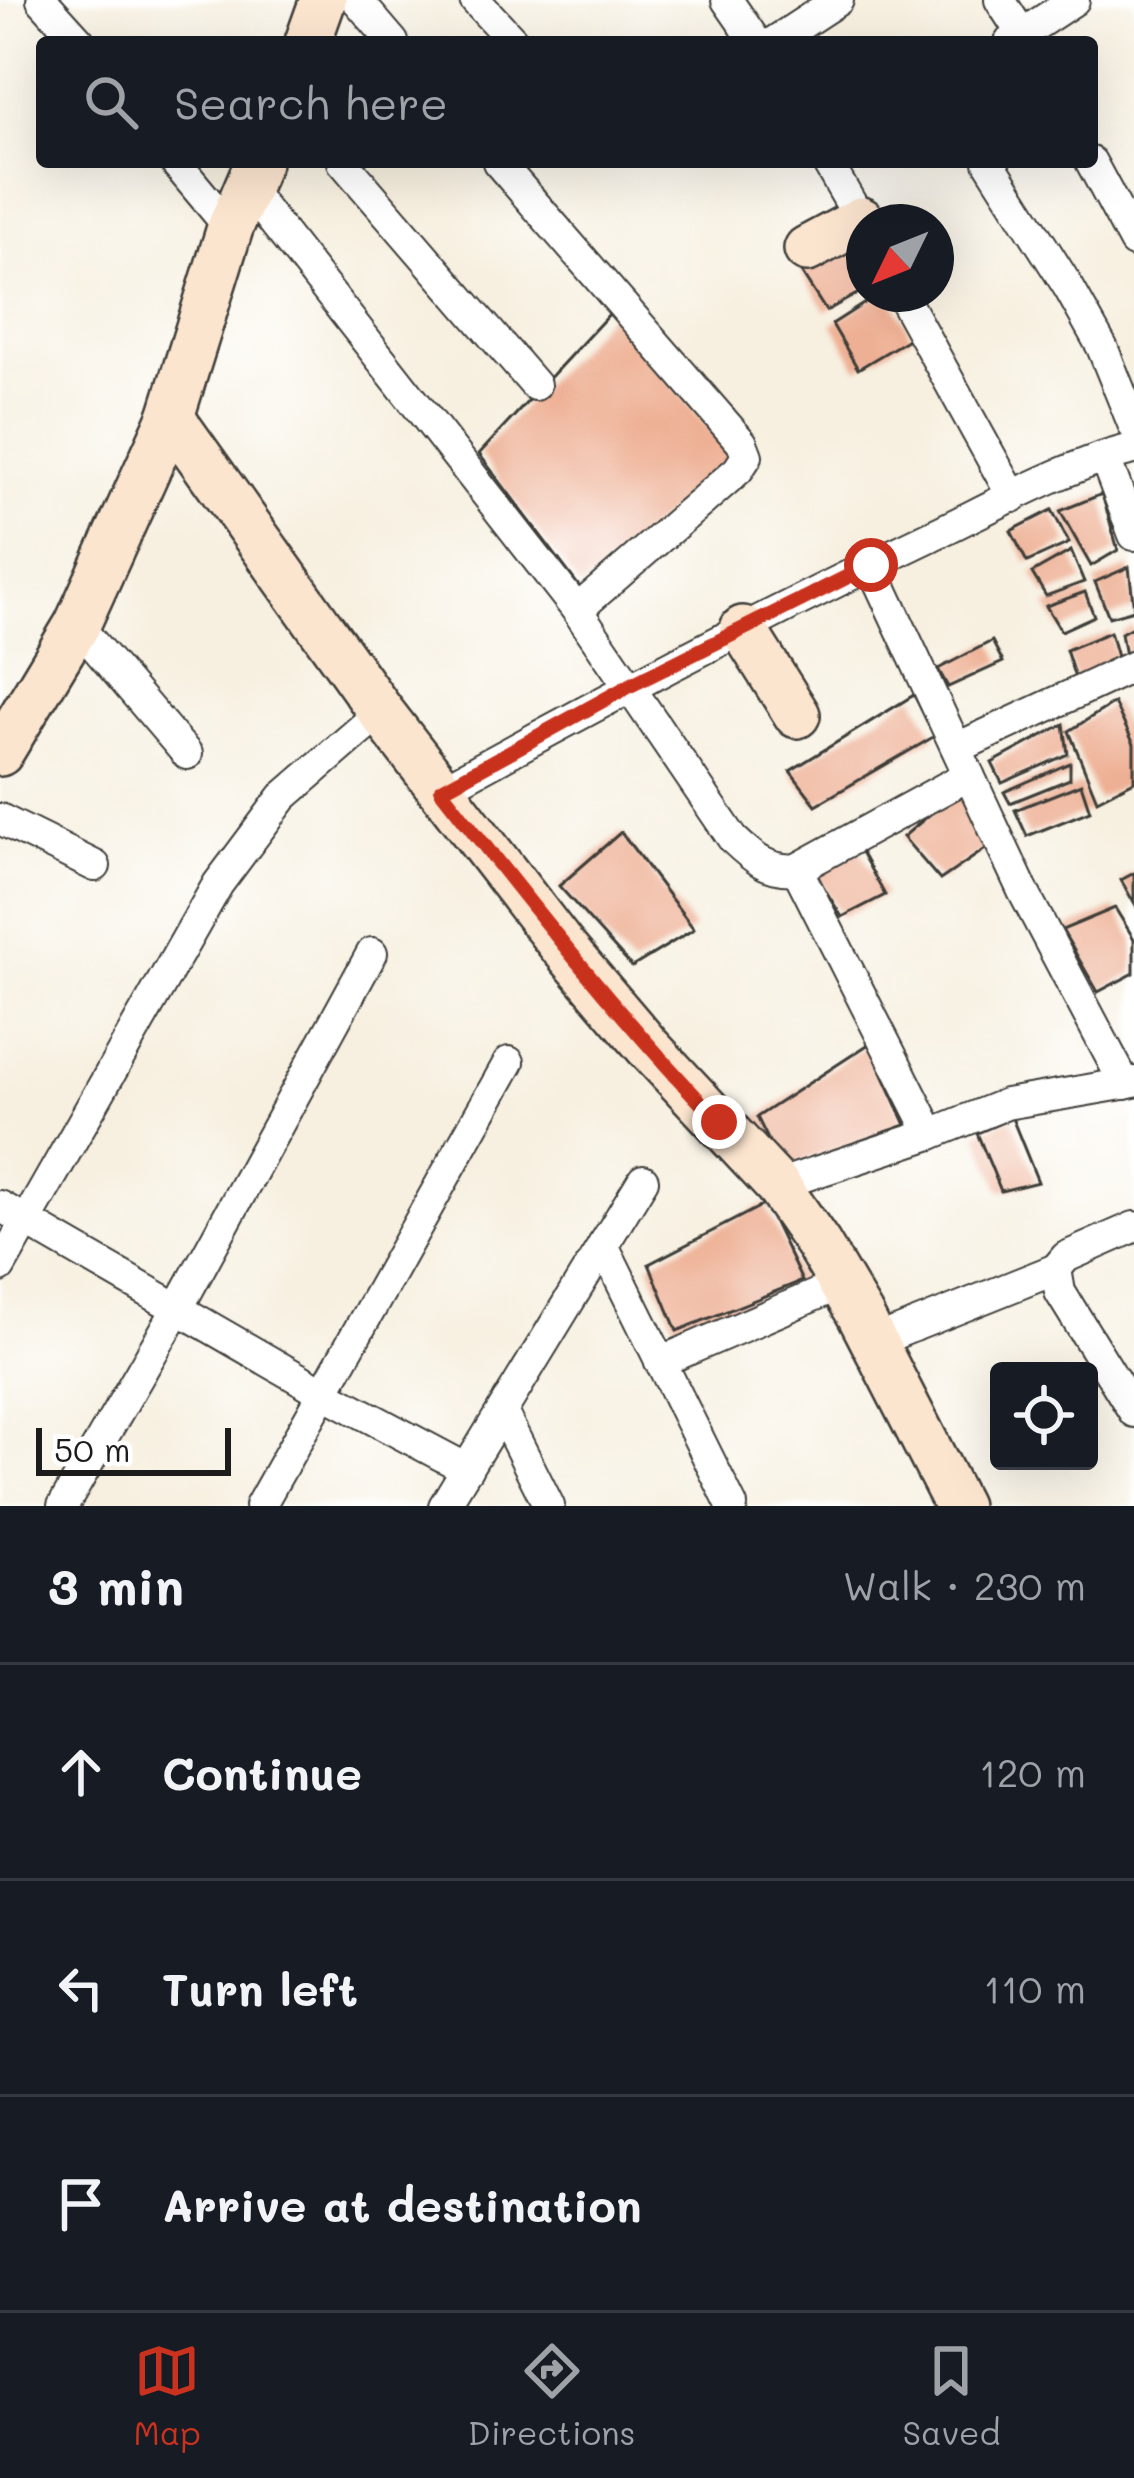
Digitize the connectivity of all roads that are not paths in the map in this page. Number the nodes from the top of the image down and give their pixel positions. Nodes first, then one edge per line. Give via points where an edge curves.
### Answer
1 (42, 0) edge
2 (323, 0) edge
3 (356, 0) edge
4 (475, 0) edge
5 (727, 0) edge
6 (838, 0) edge
7 (1000, 0) edge
8 (1074, 0) edge
9 (75, 36) edge
10 (310, 36) edge
11 (388, 36) edge
12 (508, 36) edge
13 (752, 36) edge
14 (783, 36) edge
15 (1018, 36) edge
16 (1024, 36) edge
17 (189, 168) edge
18 (348, 168) edge
19 (503, 168) edge
20 (830, 168) edge
21 (993, 168) edge
22 (1094, 168) edge
23 (245, 192) edge
24 (851, 204) edge
25 (846, 231) edge
26 (1134, 242) edge
27 (807, 249) dead end
28 (912, 312) edge
29 (535, 385) dead end
30 (171, 417) junction
31 (1134, 426) edge
32 (1120, 454) edge
33 (1013, 497) junction
34 (1134, 535) edge
35 (871, 565) junction
36 (577, 610) junction
37 (77, 625) junction
38 (742, 629) junction
39 (1134, 666) edge
40 (631, 685) junction
41 (380, 712) junction
42 (796, 715) dead end
43 (0, 753) edge
44 (187, 754) dead end
45 (963, 761) junction
46 (441, 790) junction
47 (0, 819) edge
48 (94, 866) dead end
49 (797, 869) junction
50 (372, 953) dead end
51 (508, 1062) dead end
52 (1130, 1083) edge
53 (931, 1134) junction
54 (643, 1180) dead end
55 (776, 1185) junction
56 (14, 1213) edge
57 (1134, 1227) edge
58 (603, 1245) junction
59 (0, 1267) edge
60 (1056, 1269) junction
61 (841, 1283) junction
62 (178, 1308) junction
63 (874, 1342) junction
64 (660, 1362) junction
65 (324, 1393) junction
66 (502, 1412) junction
67 (1134, 1412) edge
68 (467, 1469) junction
69 (63, 1506) edge
70 (260, 1506) edge
71 (445, 1506) edge
72 (549, 1506) edge
73 (732, 1506) edge
74 (958, 1506) edge

1 - 9 street
2 - 10 street
3 - 11 street
4 - 12 street
5 - 13 street
6 - 14 street
7 - 15 street
8 - 16 street
17 - 23 street
18 - 29 street
19 - 36 street via 747,456
20 - 24 street
21 - 31 street via 1102,347
22 - 26 street
23 - 30 street
23 - 36 street
25 - 27 street
28 - 33 street
30 - 37 street
30 - 41 street
32 - 33 street
32 - 34 street
33 - 35 street
35 - 38 street
35 - 45 street
36 - 40 street
37 - 43 street
37 - 44 street
38 - 40 street
38 - 42 street
39 - 45 street
40 - 46 street
40 - 49 street via 733,839 768,867
41 - 46 street
41 - 56 street via 283,797 240,852
45 - 49 street
45 - 52 street via 1023,891
46 - 55 street via 633,1030
47 - 48 street
49 - 53 street
50 - 62 street
51 - 65 street
52 - 53 street via 1006,1104
53 - 55 street
54 - 58 street
55 - 61 street
56 - 59 street
56 - 62 street
57 - 60 street
58 - 64 street
58 - 66 street
60 - 63 street
60 - 67 street via 1060,1292
61 - 63 street
61 - 64 street
62 - 65 street
62 - 69 street
63 - 74 street
64 - 73 street
65 - 68 street
65 - 70 street
66 - 68 street
66 - 72 street
68 - 71 street

